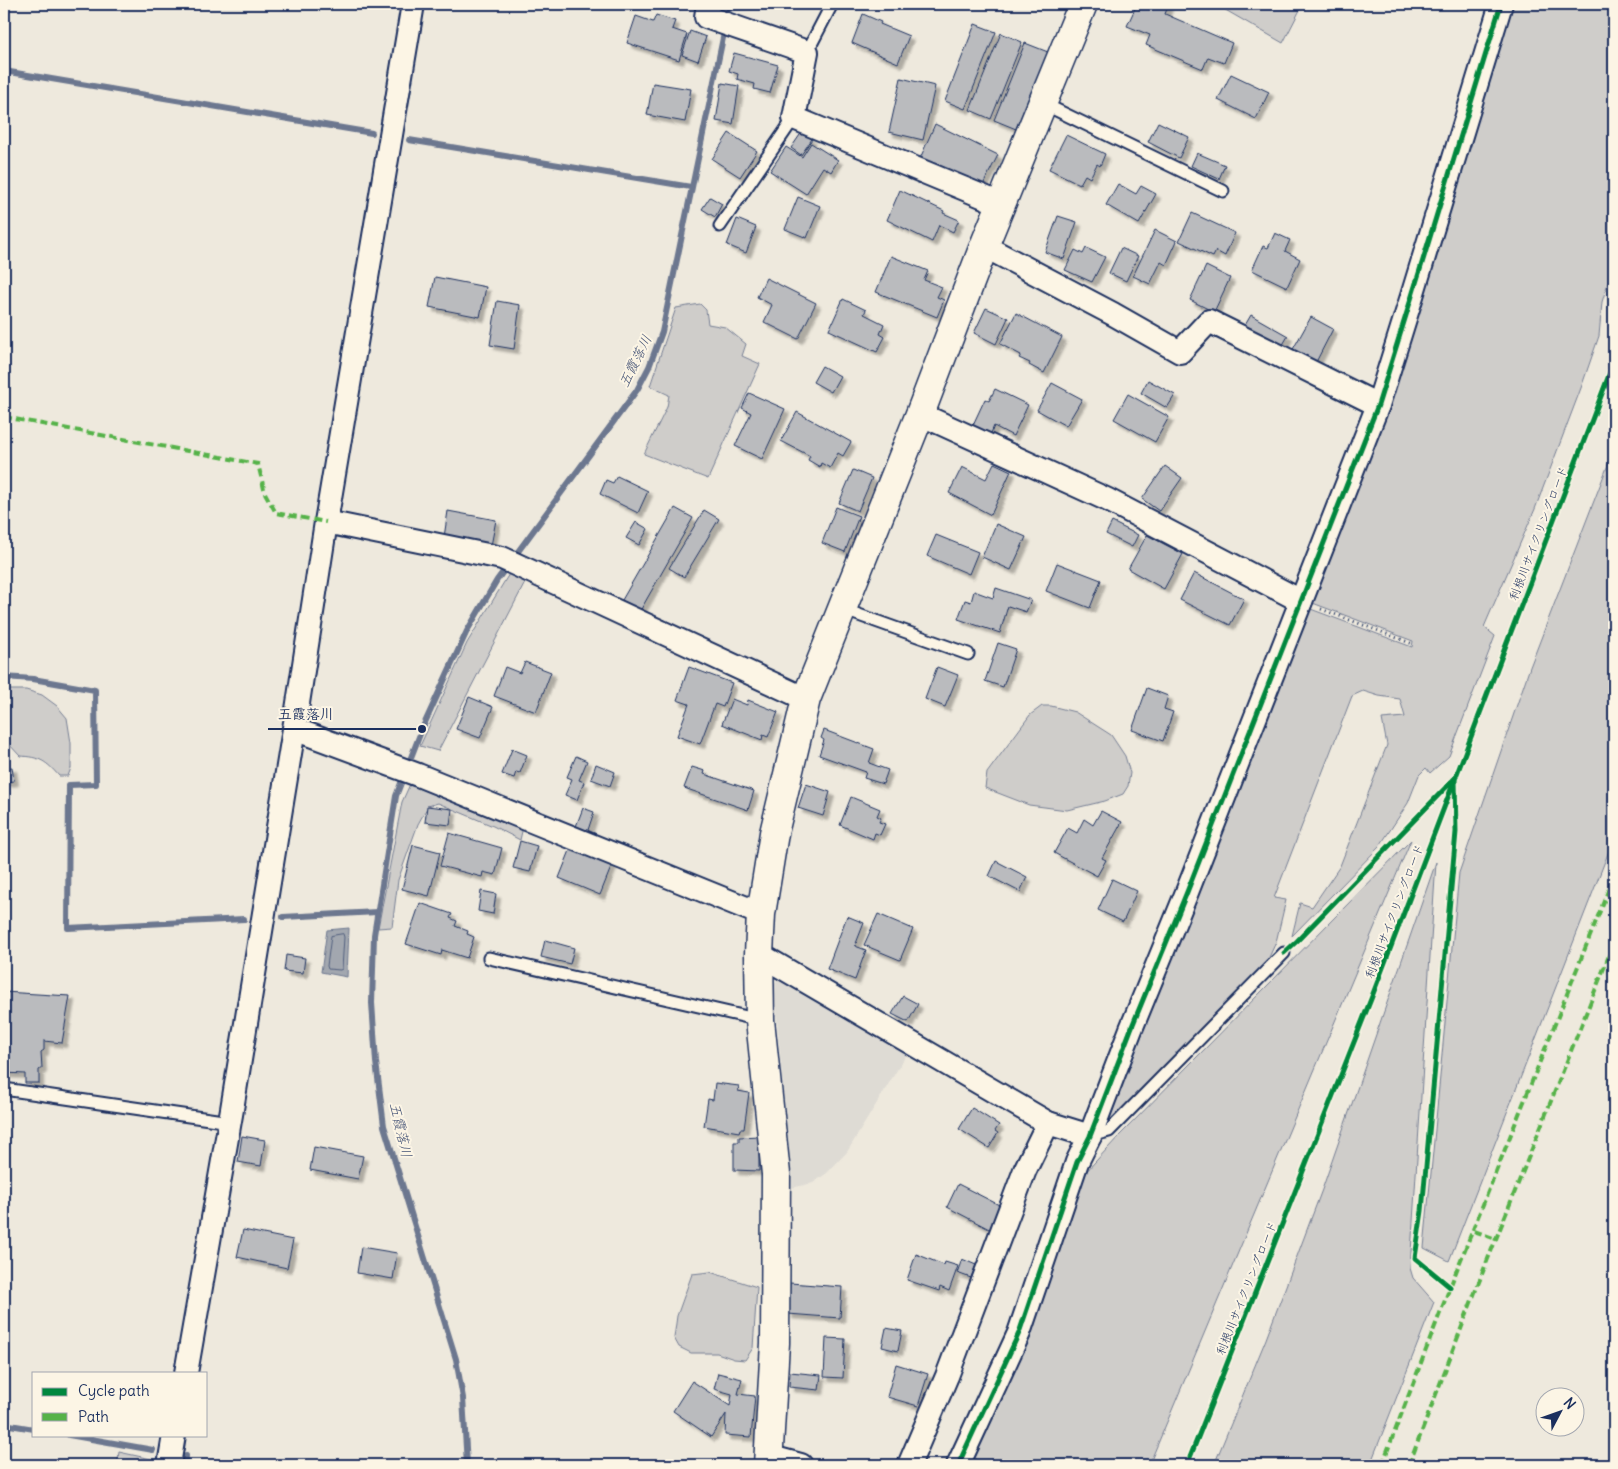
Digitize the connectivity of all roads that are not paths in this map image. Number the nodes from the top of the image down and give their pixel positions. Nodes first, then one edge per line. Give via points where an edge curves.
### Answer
1 (413, 4) edge
2 (832, 4) edge
3 (1083, 4) edge
4 (1501, 4) edge
5 (711, 11) edge
6 (808, 52) junction
7 (1042, 103) junction
8 (794, 118) junction
9 (1223, 191) dead end
10 (1001, 204) junction
11 (720, 226) dead end
12 (984, 246) junction
13 (1378, 405) junction
14 (920, 414) junction
15 (326, 522) junction
16 (1302, 601) junction
17 (842, 609) junction
18 (968, 654) dead end
19 (806, 699) junction
20 (294, 730) junction
21 (761, 914) junction
22 (1284, 953) dead end
23 (759, 954) junction
24 (489, 958) dead end
25 (760, 1020) junction
26 (4, 1089) edge
27 (230, 1122) junction
28 (1048, 1122) junction
29 (1090, 1136) junction
30 (186, 1372) edge
31 (174, 1436) edge
32 (768, 1461) edge
33 (169, 1465) edge
34 (801, 1465) edge
35 (909, 1465) edge
36 (958, 1465) edge

1 - 15 street
2 - 6 lane
3 - 7 street
4 - 13 street
5 - 6 street via 739,28
6 - 8 street
7 - 9 lane
7 - 10 street
8 - 10 street
8 - 11 lane
10 - 12 street
12 - 13 street via 1180,352 1208,321
12 - 14 street
13 - 16 street
14 - 16 street via 1106,499
14 - 17 street
15 - 19 street via 509,561
15 - 20 street
16 - 29 street
17 - 18 lane
17 - 19 street
19 - 21 street via 774,833
20 - 21 street via 418,775
20 - 27 street
21 - 23 street
22 - 29 lane via 1110,1131
23 - 25 street
23 - 28 street
24 - 25 lane
25 - 32 street via 776,1174 775,1343
26 - 27 lane
27 - 30 street
28 - 29 street
28 - 35 street via 1025,1170 947,1376
29 - 36 street via 1077,1162 1019,1332
31 - 33 street
32 - 34 street

